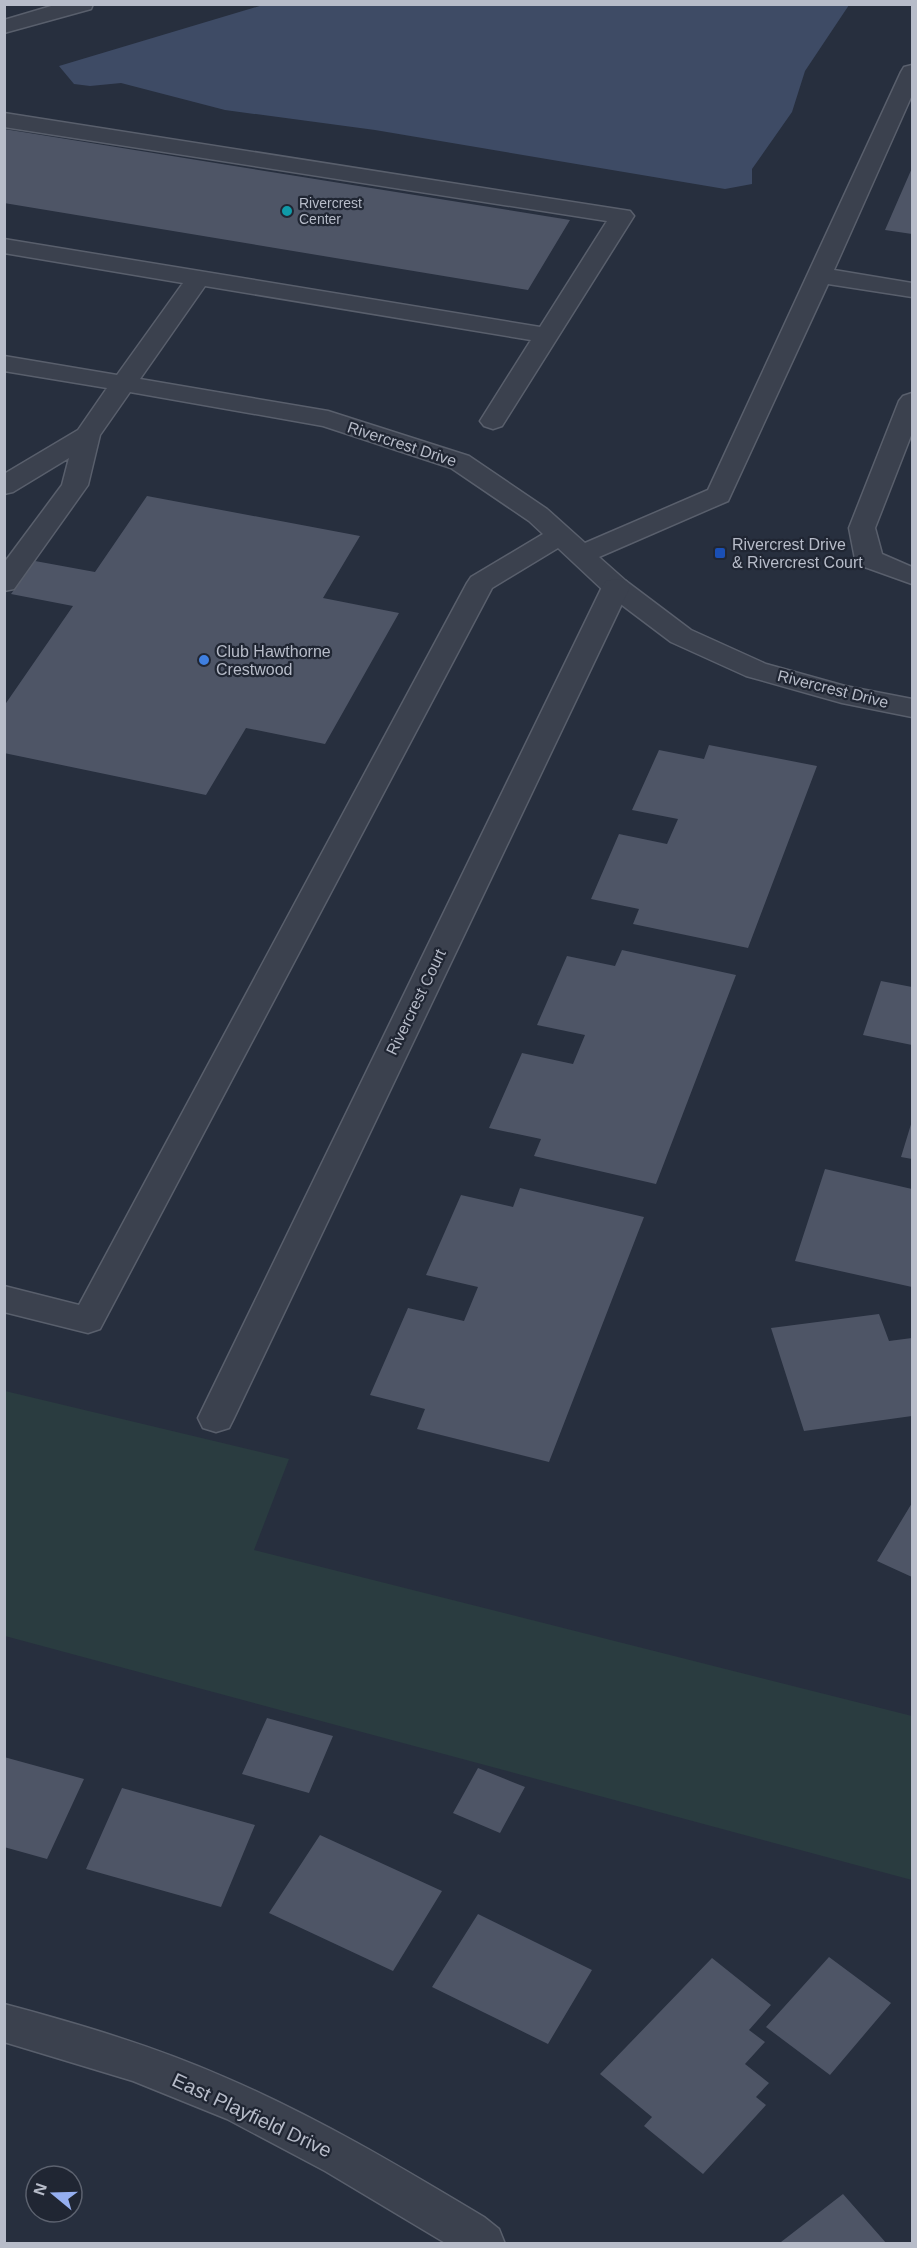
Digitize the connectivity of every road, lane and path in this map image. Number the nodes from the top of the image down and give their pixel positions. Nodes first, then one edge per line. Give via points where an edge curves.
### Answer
1 (83, 4) edge
2 (4, 27) edge
3 (912, 73) edge
4 (4, 120) edge
5 (4, 246) edge
6 (820, 274) junction
7 (198, 279) junction
8 (912, 290) edge
9 (546, 335) junction
10 (4, 363) edge
11 (126, 384) junction
12 (912, 401) edge
13 (493, 421) dead end
14 (87, 435) junction
15 (4, 486) edge
16 (571, 545) junction
17 (912, 576) edge
18 (4, 583) edge
19 (616, 587) junction
20 (912, 708) edge
21 (4, 1299) edge
22 (216, 1418) dead end
23 (4, 2023) edge
24 (483, 2244) edge

1 - 2 street
3 - 6 street
4 - 9 street via 622,216
5 - 7 street
6 - 8 street
6 - 16 street via 719,495
7 - 9 street
7 - 11 street
9 - 13 street
10 - 11 street, Rivercrest Drive
11 - 14 street
11 - 16 street, Rivercrest Drive via 328,419 460,462 538,515
12 - 17 street via 862,528 869,559
14 - 15 street
14 - 18 street via 75,485
16 - 19 street, Rivercrest Drive
16 - 21 street via 481,583 88,1320
19 - 20 street, Rivercrest Drive via 681,636 756,670
19 - 22 street, Rivercrest Court
23 - 24 street, East Playfield Drive via 123,2058 209,2091 347,2159

